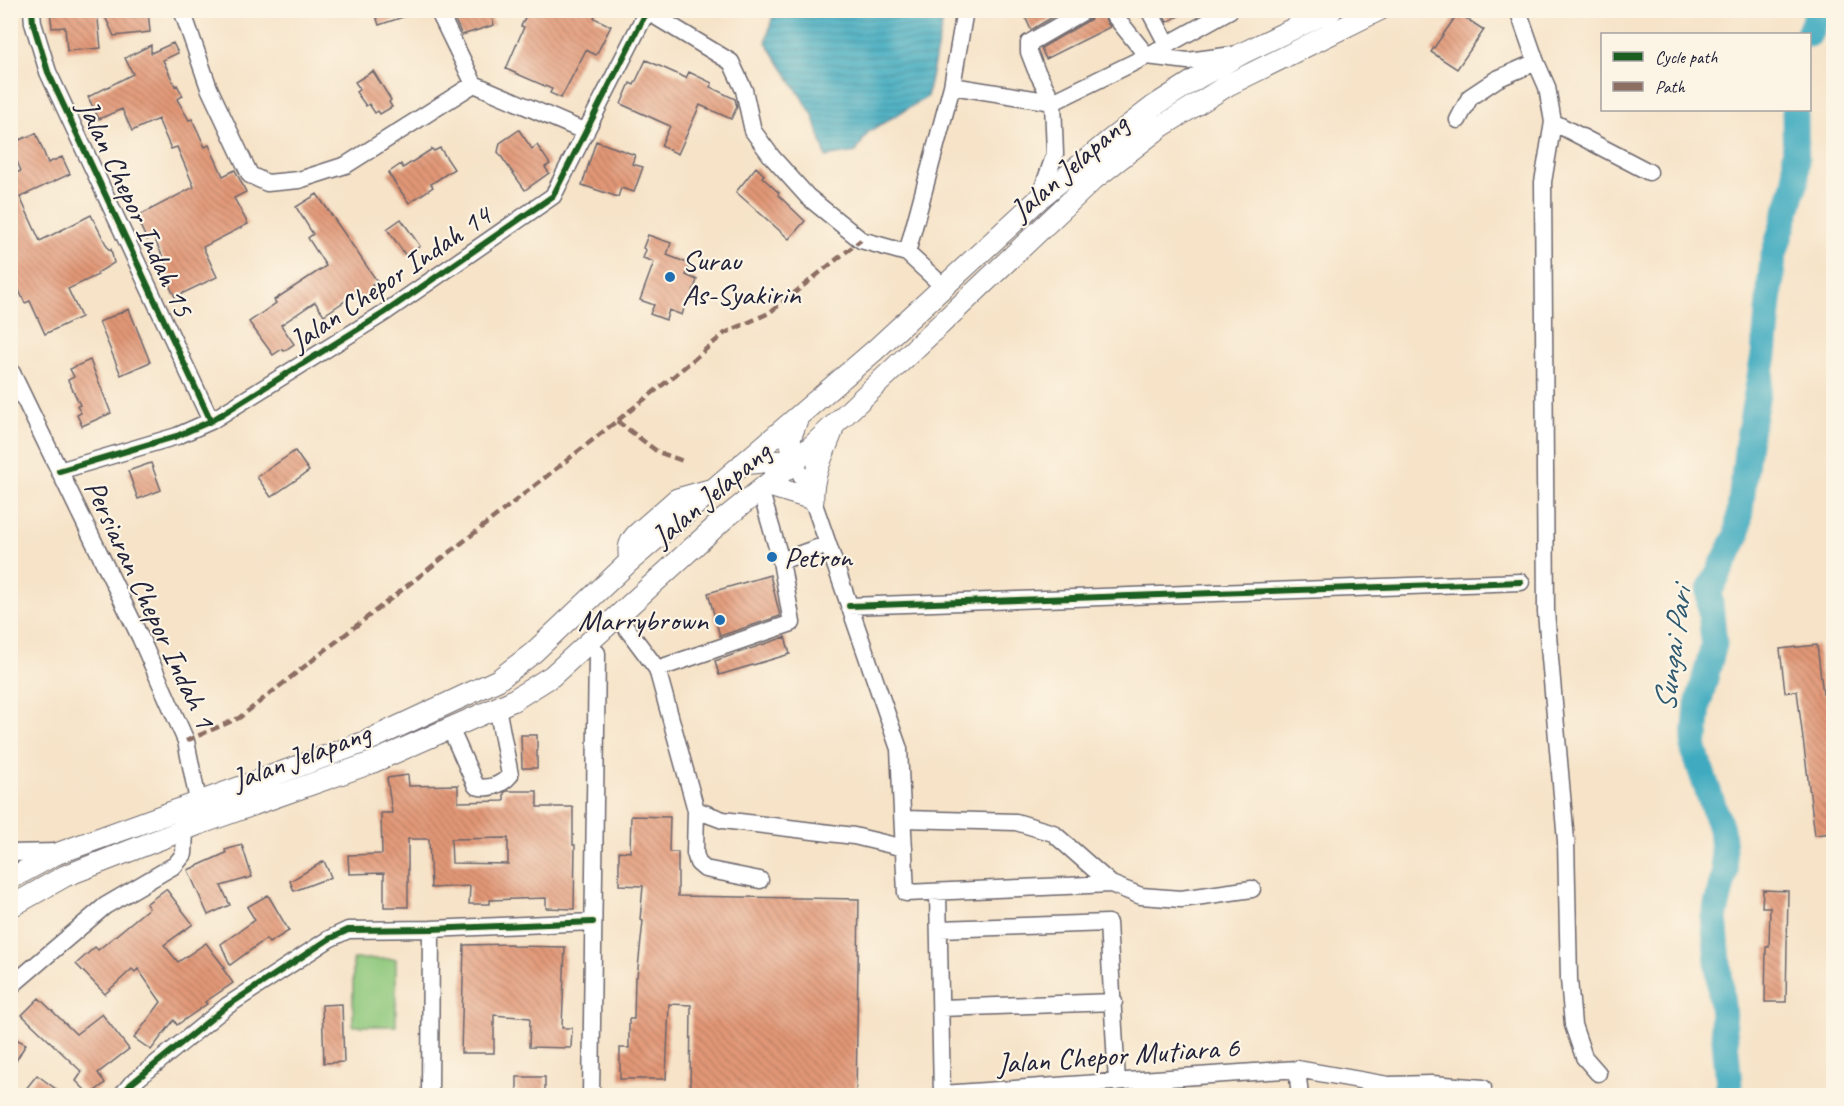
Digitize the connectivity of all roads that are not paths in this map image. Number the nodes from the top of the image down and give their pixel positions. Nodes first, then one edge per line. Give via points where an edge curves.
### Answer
1 (32, 10) edge
2 (182, 10) edge
3 (438, 10) edge
4 (965, 10) edge
5 (1086, 10) edge
6 (1110, 10) edge
7 (1149, 10) edge
8 (1230, 10) edge
9 (1332, 10) edge
10 (1379, 10) edge
11 (1518, 10) edge
12 (646, 11) edge
13 (1167, 44) junction
14 (1243, 53) junction
15 (1147, 56) junction
16 (1536, 62) junction
17 (474, 84) junction
18 (952, 86) junction
19 (1053, 102) junction
20 (1458, 120) dead end
21 (1553, 122) junction
22 (586, 132) junction
23 (1649, 172) dead end
24 (1039, 199) junction
25 (907, 253) junction
26 (944, 287) junction
27 (10, 369) edge
28 (799, 416) junction
29 (211, 421) junction
30 (834, 426) junction
31 (795, 462) junction
32 (742, 464) junction
33 (59, 471) junction
34 (763, 487) junction
35 (813, 500) junction
36 (828, 544) junction
37 (781, 561) junction
38 (610, 582) junction
39 (1521, 582) dead end
40 (849, 606) junction
41 (626, 616) junction
42 (597, 653) junction
43 (657, 669) junction
44 (552, 676) junction
45 (497, 707) junction
46 (450, 728) junction
47 (198, 801) junction
48 (696, 810) junction
49 (904, 819) junction
50 (185, 830) junction
51 (904, 848) junction
52 (59, 852) junction
53 (10, 853) edge
54 (10, 879) edge
55 (759, 880) dead end
56 (1111, 884) junction
57 (1252, 889) dead end
58 (938, 893) junction
59 (10, 907) edge
60 (593, 922) junction
61 (431, 929) junction
62 (940, 929) junction
63 (10, 987) edge
64 (1114, 1002) junction
65 (941, 1008) junction
66 (1298, 1069) junction
67 (1598, 1073) dead end
68 (1117, 1082) junction
69 (1483, 1088) dead end
70 (121, 1095) edge
71 (430, 1095) edge
72 (591, 1095) edge
73 (942, 1095) edge
74 (1300, 1095) edge

1 - 29 street, Jalan Chepor Indah 15 via 48,72
2 - 17 street via 209,88 250,176 267,183 299,180 346,165
3 - 17 street
4 - 18 street
5 - 19 street via 1029,43 1036,70
6 - 15 street
7 - 13 street
8 - 13 street
9 - 14 main road, Jalan Jelapang
10 - 30 main road, Jalan Jelapang via 1228,85 1162,126 1095,179
11 - 16 street
12 - 22 street, Jalan Chepor Indah 14
12 - 25 street via 730,62 744,90 753,131 808,197 861,240
13 - 15 street
14 - 15 street via 1188,61
14 - 24 main road, Jalan Jelapang via 1154,106
15 - 19 street
16 - 20 street via 1497,79 1470,97
16 - 21 street via 1547,87
17 - 22 street
18 - 19 street
18 - 25 street
19 - 24 street via 1055,154
21 - 23 street
21 - 67 street via 1543,182 1546,612 1565,819 1573,1025 1584,1057
22 - 29 street, Jalan Chepor Indah 14 via 553,196 384,313
24 - 26 main road, Jalan Jelapang
25 - 26 street
26 - 28 main road, Jalan Jelapang
27 - 33 street, Persiaran Chepor Indah 1
28 - 31 main road via 790,439
28 - 32 main road, Jalan Jelapang
29 - 33 street, Jalan Chepor Indah 14 via 177,436
30 - 31 main road, Jalan Jelapang
30 - 35 main road via 818,468
31 - 32 main road
31 - 34 main road, Jalan Jelapang
31 - 35 street
32 - 38 main road, Jalan Jelapang via 715,488 678,499 630,542 630,561
33 - 47 street, Persiaran Chepor Indah 1 via 186,741
34 - 35 main road
34 - 37 street
34 - 41 main road, Jalan Jelapang
35 - 36 street
36 - 37 street
36 - 40 street
37 - 43 street via 792,623
38 - 41 main road via 625,589
38 - 47 main road, Jalan Jelapang via 498,680 365,742
39 - 40 street
40 - 49 street via 899,749
41 - 42 main road
41 - 43 street
41 - 44 main road, Jalan Jelapang
42 - 44 main road
42 - 60 street
43 - 48 street
44 - 45 main road, Jalan Jelapang
45 - 46 main road, Jalan Jelapang
45 - 46 street via 510,775 505,781 484,789 476,786
46 - 50 main road, Jalan Jelapang via 372,763
47 - 52 main road, Jalan Jelapang
48 - 51 street via 723,820 854,836
48 - 55 street via 698,863 705,869
49 - 51 street
49 - 56 street via 1016,822 1053,833
50 - 59 main road, Jalan Jelapang via 65,876
50 - 63 street via 184,854 175,865 105,906
51 - 58 street via 906,893
52 - 53 street
52 - 54 main road, Jalan Jelapang
56 - 57 street via 1141,896 1181,900
56 - 58 street
58 - 62 street
60 - 61 street
60 - 72 street
61 - 70 street via 348,930 329,939 227,1006
61 - 71 street
62 - 64 street via 1108,922
62 - 65 street
64 - 65 street
64 - 68 street
65 - 73 street
66 - 68 street, Jalan Chepor Mutiara 6
66 - 69 street, Jalan Chepor Mutiara 6 via 1388,1085
66 - 74 street
68 - 73 street, Jalan Chepor Mutiara 6

